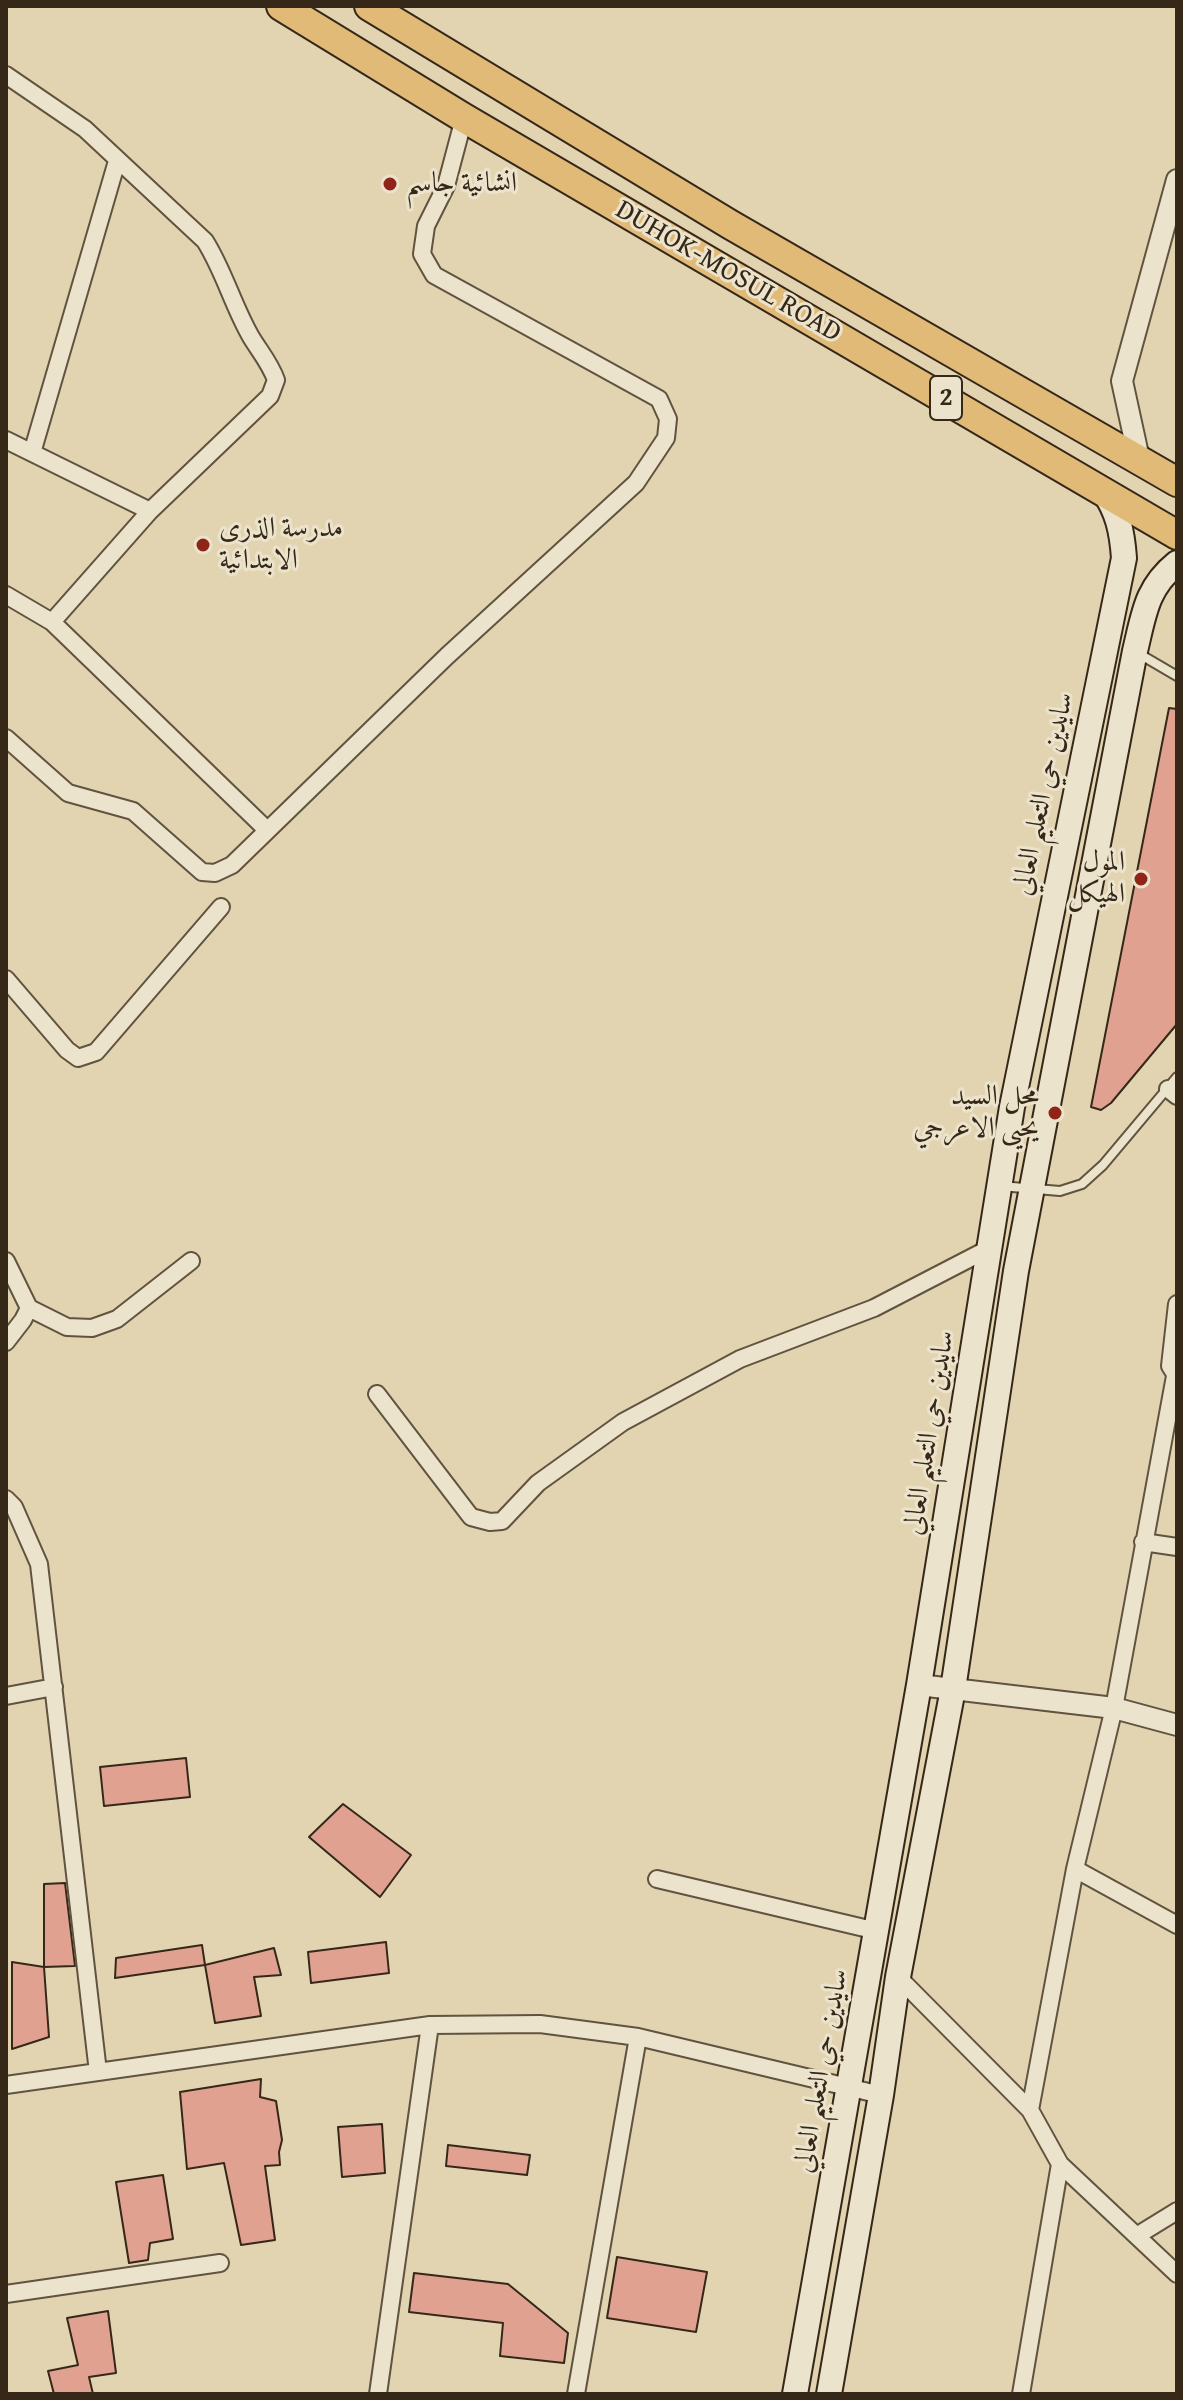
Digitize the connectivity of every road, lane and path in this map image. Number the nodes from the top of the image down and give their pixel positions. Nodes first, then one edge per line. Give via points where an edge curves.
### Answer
1 (281, 6) edge
2 (369, 6) edge
3 (6, 75) edge
4 (464, 118) junction
5 (117, 161) junction
6 (1177, 180) edge
7 (6, 440) edge
8 (32, 453) junction
9 (1139, 459) junction
10 (1177, 482) edge
11 (1101, 489) junction
12 (150, 511) junction
13 (1177, 535) edge
14 (1177, 563) edge
15 (6, 595) edge
16 (52, 622) junction
17 (1135, 651) junction
18 (1177, 676) edge
19 (6, 738) edge
20 (267, 830) junction
21 (221, 907) dead end
22 (6, 979) edge
23 (1174, 1087) edge
24 (1000, 1186) junction
25 (1032, 1190) junction
26 (990, 1248) junction
27 (6, 1261) edge
28 (191, 1261) dead end
29 (1177, 1304) edge
30 (29, 1308) junction
31 (6, 1342) edge
32 (1176, 1376) edge
33 (377, 1394) dead end
34 (6, 1499) edge
35 (1143, 1542) junction
36 (1177, 1547) edge
37 (919, 1685) junction
38 (54, 1687) junction
39 (953, 1689) junction
40 (6, 1696) edge
41 (1114, 1708) junction
42 (1177, 1725) edge
43 (1075, 1869) junction
44 (657, 1879) dead end
45 (1177, 1925) edge
46 (877, 1931) junction
47 (898, 1977) junction
48 (430, 2025) junction
49 (638, 2037) junction
50 (98, 2072) junction
51 (6, 2085) edge
52 (849, 2087) junction
53 (881, 2095) junction
54 (1030, 2110) junction
55 (1060, 2164) junction
56 (1177, 2211) edge
57 (1138, 2235) junction
58 (220, 2263) dead end
59 (1177, 2274) edge
60 (6, 2294) edge
61 (378, 2394) edge
62 (576, 2394) edge
63 (795, 2394) edge
64 (829, 2394) edge
65 (1021, 2394) edge

1 - 4 highway, DUHOK-MOSUL ROAD / 2
2 - 9 highway, DUHOK-MOSUL ROAD / 2 via 731,225
3 - 5 street via 85,129
4 - 11 highway, DUHOK-MOSUL ROAD / 2
4 - 20 street via 446,186 426,226 422,254 434,275 659,399 668,419 666,438 636,483
5 - 8 street
5 - 12 street via 205,241 276,380 270,396
6 - 9 street via 1122,381
7 - 8 street
8 - 12 street
9 - 10 highway, DUHOK-MOSUL ROAD / 2
11 - 13 highway, DUHOK-MOSUL ROAD / 2
11 - 24 main road, سايدين حي التعليم العالي via 1115,508 1124,558 1045,937
12 - 16 street
14 - 17 main road, سايدين حي التعليم العالي via 1153,588
15 - 16 street
16 - 20 street
17 - 18 lane
17 - 25 main road, سايدين حي التعليم العالي
19 - 20 street via 68,793 133,811 202,872 232,865
21 - 22 street via 96,1052 78,1058 67,1050
23 - 25 lane via 1082,1184 1060,1191
24 - 25 lane
24 - 26 main road, سايدين حي التعليم العالي
25 - 39 main road, سايدين حي التعليم العالي
26 - 33 street via 874,1308 740,1359 623,1422 538,1483 502,1521 471,1517
26 - 37 main road, سايدين حي التعليم العالي
27 - 30 street
28 - 30 street via 117,1319 92,1328 67,1327
29 - 32 street via 1170,1366
30 - 31 street
32 - 35 street
34 - 38 street via 39,1564
35 - 36 street
35 - 41 street
37 - 39 street
37 - 46 main road, سايدين حي التعليم العالي
38 - 40 street
38 - 50 street
39 - 41 street
39 - 47 main road, سايدين حي التعليم العالي
41 - 42 street
41 - 43 street
43 - 45 street
43 - 54 street
44 - 46 street
46 - 52 main road, سايدين حي التعليم العالي
47 - 53 main road, سايدين حي التعليم العالي
47 - 54 street
48 - 49 street via 540,2024
48 - 50 street
48 - 61 street
49 - 52 street
49 - 62 street
50 - 51 street
52 - 53 street
52 - 63 main road, سايدين حي التعليم العالي
53 - 64 main road, سايدين حي التعليم العالي
54 - 55 street
55 - 57 street
55 - 65 street
56 - 57 street
57 - 59 street
58 - 60 street

